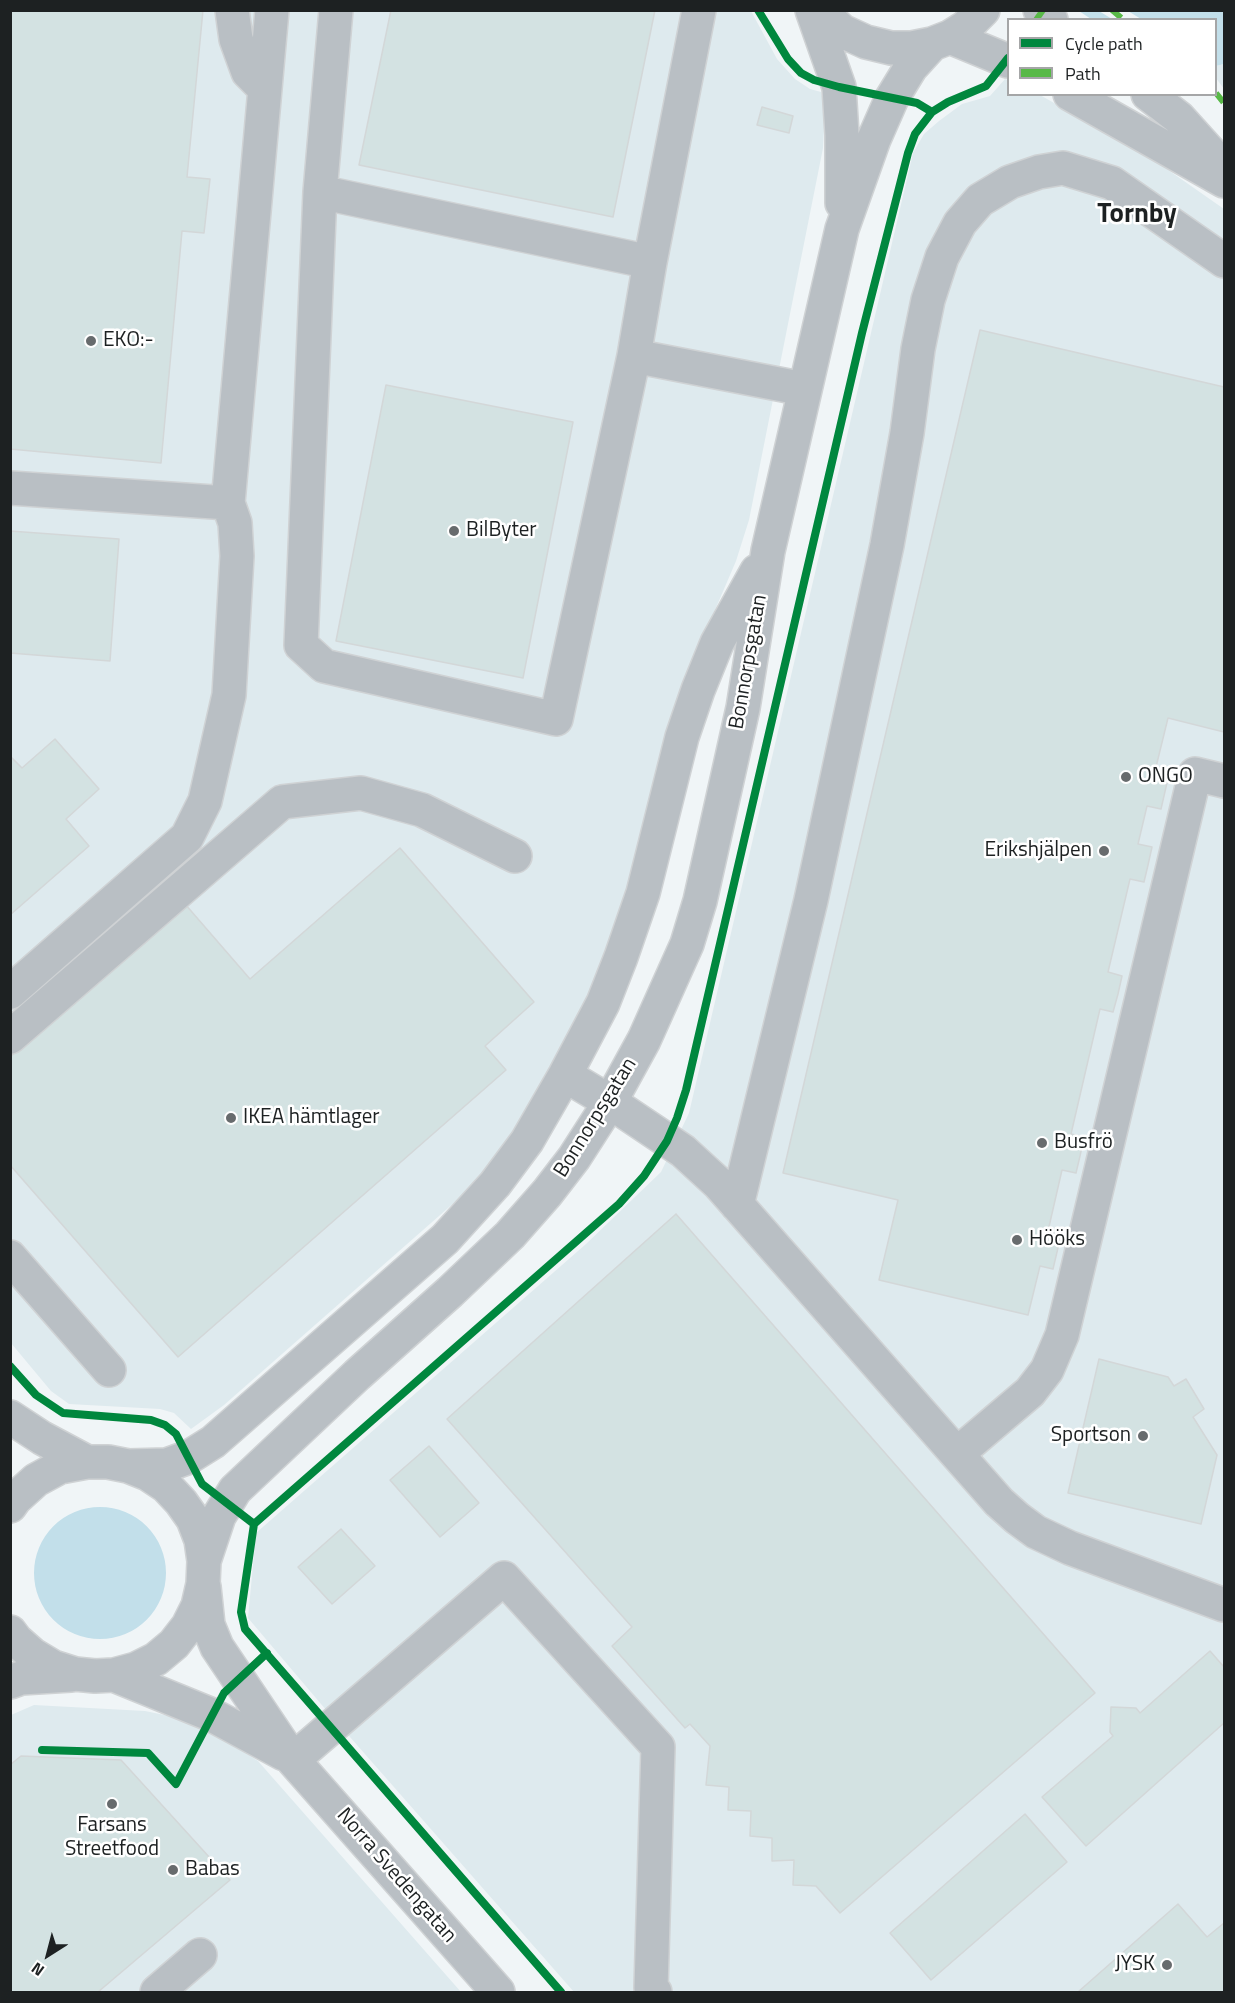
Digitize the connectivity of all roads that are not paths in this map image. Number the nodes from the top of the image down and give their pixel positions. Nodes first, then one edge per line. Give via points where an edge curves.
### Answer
1 (232, 10) edge
2 (272, 10) edge
3 (336, 10) edge
4 (699, 10) edge
5 (812, 10) edge
6 (819, 10) edge
7 (983, 10) edge
8 (941, 40) junction
9 (1007, 61) edge
10 (265, 89) junction
11 (1075, 96) edge
12 (1151, 96) edge
13 (1210, 152) edge
14 (1224, 181) edge
15 (320, 192) junction
16 (842, 229) junction
17 (1224, 261) edge
18 (650, 262) junction
19 (634, 356) junction
20 (804, 389) junction
21 (10, 488) edge
22 (228, 503) junction
23 (768, 551) junction
24 (1224, 781) edge
25 (514, 856) dead end
26 (10, 992) edge
27 (10, 1037) edge
28 (565, 1075) junction
29 (610, 1102) junction
30 (737, 1204) junction
31 (10, 1257) edge
32 (109, 1370) dead end
33 (10, 1417) edge
34 (957, 1454) junction
35 (87, 1461) junction
36 (128, 1466) junction
37 (10, 1506) edge
38 (203, 1573) junction
39 (1224, 1605) edge
40 (10, 1632) edge
41 (75, 1674) junction
42 (114, 1675) junction
43 (10, 1682) edge
44 (293, 1760) junction
45 (200, 1955) dead end
46 (157, 1992) edge
47 (498, 1992) edge
48 (655, 1992) edge

1 - 10 street via 236,39 248,72
2 - 10 street
3 - 15 street
4 - 18 street
5 - 16 street, Bonnorpsgatan via 839,87
6 - 8 street via 842,31 866,42 912,48
7 - 8 street, Bonnorpsgatan via 966,27
8 - 9 street
8 - 16 street, Bonnorpsgatan via 911,67 892,98
10 - 22 street
11 - 13 street
12 - 13 street via 1179,118
13 - 14 street
15 - 18 street
15 - 19 street via 301,645 324,666 556,719
16 - 20 street, Bonnorpsgatan
17 - 30 street via 1112,183 1063,168 1010,182 980,200 960,223 942,256 920,339 887,545 813,888
18 - 19 street
19 - 20 street
20 - 23 street, Bonnorpsgatan
21 - 22 street
22 - 26 street via 235,523 237,556 229,695 205,801 187,837
23 - 28 street, Bonnorpsgatan via 717,643 698,690 682,737 643,893 621,957 603,1003
23 - 29 street, Bonnorpsgatan via 743,708 700,901 671,983
24 - 34 street via 1195,774 1062,1335 1047,1370 1030,1392
25 - 27 street via 422,810 361,793 282,802
28 - 29 street
28 - 36 street, Bonnorpsgatan via 527,1141 495,1184 445,1239 213,1442 167,1465
29 - 30 street via 683,1151
29 - 38 street, Bonnorpsgatan via 567,1167 510,1235 235,1490 219,1516
30 - 34 street
31 - 32 street
33 - 35 street
34 - 39 street via 999,1502 1036,1532
35 - 36 street
35 - 37 street via 60,1467 36,1480
36 - 38 street, Norra Svedengatan via 166,1486 181,1502 201,1540
38 - 42 street, Bonnorpsgatan via 198,1606 174,1644 156,1659
38 - 44 street, Norra Svedengatan via 208,1624 217,1647
40 - 41 street via 33,1655
41 - 42 street
41 - 43 street via 21,1677
42 - 44 street, Norra Svedengatan via 212,1715
44 - 47 street, Norra Svedengatan
44 - 48 street via 504,1578 658,1747 651,1988
45 - 46 street

